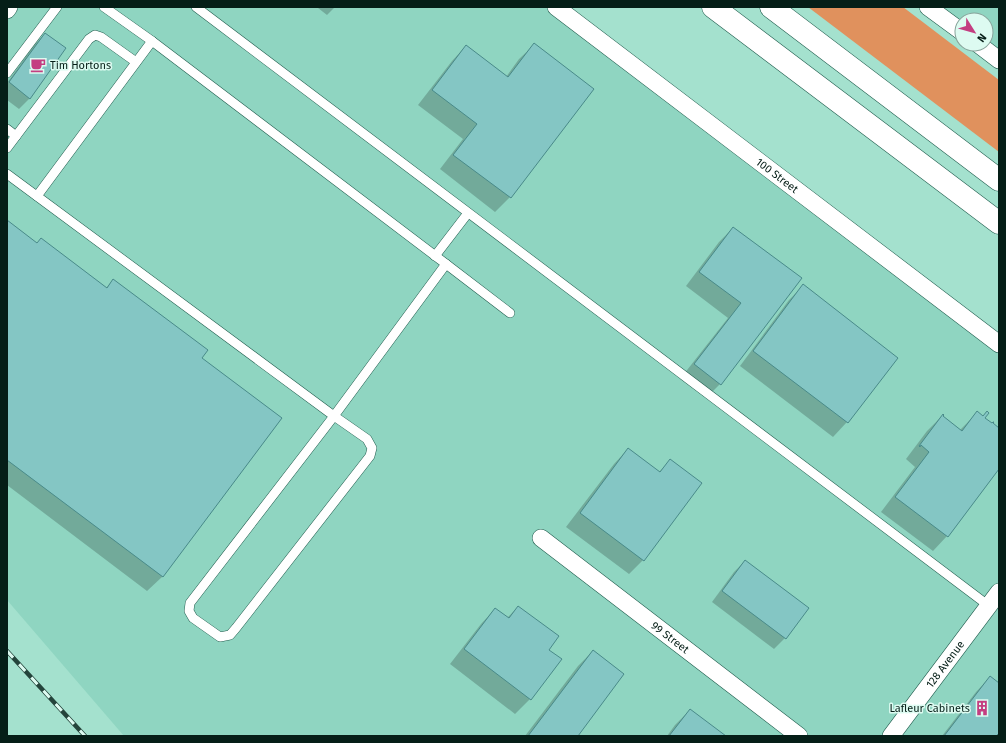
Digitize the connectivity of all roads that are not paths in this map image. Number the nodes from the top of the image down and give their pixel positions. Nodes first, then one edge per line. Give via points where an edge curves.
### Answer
1 (9, 7) edge
2 (57, 7) edge
3 (104, 7) edge
4 (196, 7) edge
5 (556, 7) edge
6 (713, 7) edge
7 (771, 7) edge
8 (928, 7) edge
9 (7, 10) edge
10 (954, 26) edge
11 (152, 41) junction
12 (988, 52) edge
13 (999, 60) edge
14 (136, 62) junction
15 (7, 73) edge
16 (7, 129) edge
17 (16, 136) junction
18 (7, 148) edge
19 (7, 174) edge
20 (999, 180) edge
21 (37, 196) junction
22 (468, 213) junction
23 (999, 223) edge
24 (435, 256) junction
25 (446, 264) junction
26 (510, 313) dead end
27 (999, 344) edge
28 (334, 416) junction
29 (541, 538) dead end
30 (999, 592) edge
31 (989, 606) junction
32 (799, 736) edge
33 (892, 736) edge

1 - 9 street
2 - 15 lane
3 - 11 lane
4 - 22 lane
5 - 27 street, 100 Street
6 - 23 main road
7 - 20 main road
8 - 10 street
11 - 14 lane
11 - 24 lane
12 - 13 street
14 - 17 lane via 95,35 89,39
14 - 21 lane
16 - 17 lane
17 - 18 lane
19 - 21 lane
21 - 28 lane
22 - 24 lane
22 - 31 lane
24 - 25 lane
25 - 26 lane
25 - 28 lane
28 - 28 lane via 190,603 189,611 193,618 220,637 230,635 236,628 370,456 372,448 368,439
29 - 32 street, 99 Street
30 - 31 street, 128 Avenue
31 - 33 street, 128 Avenue

